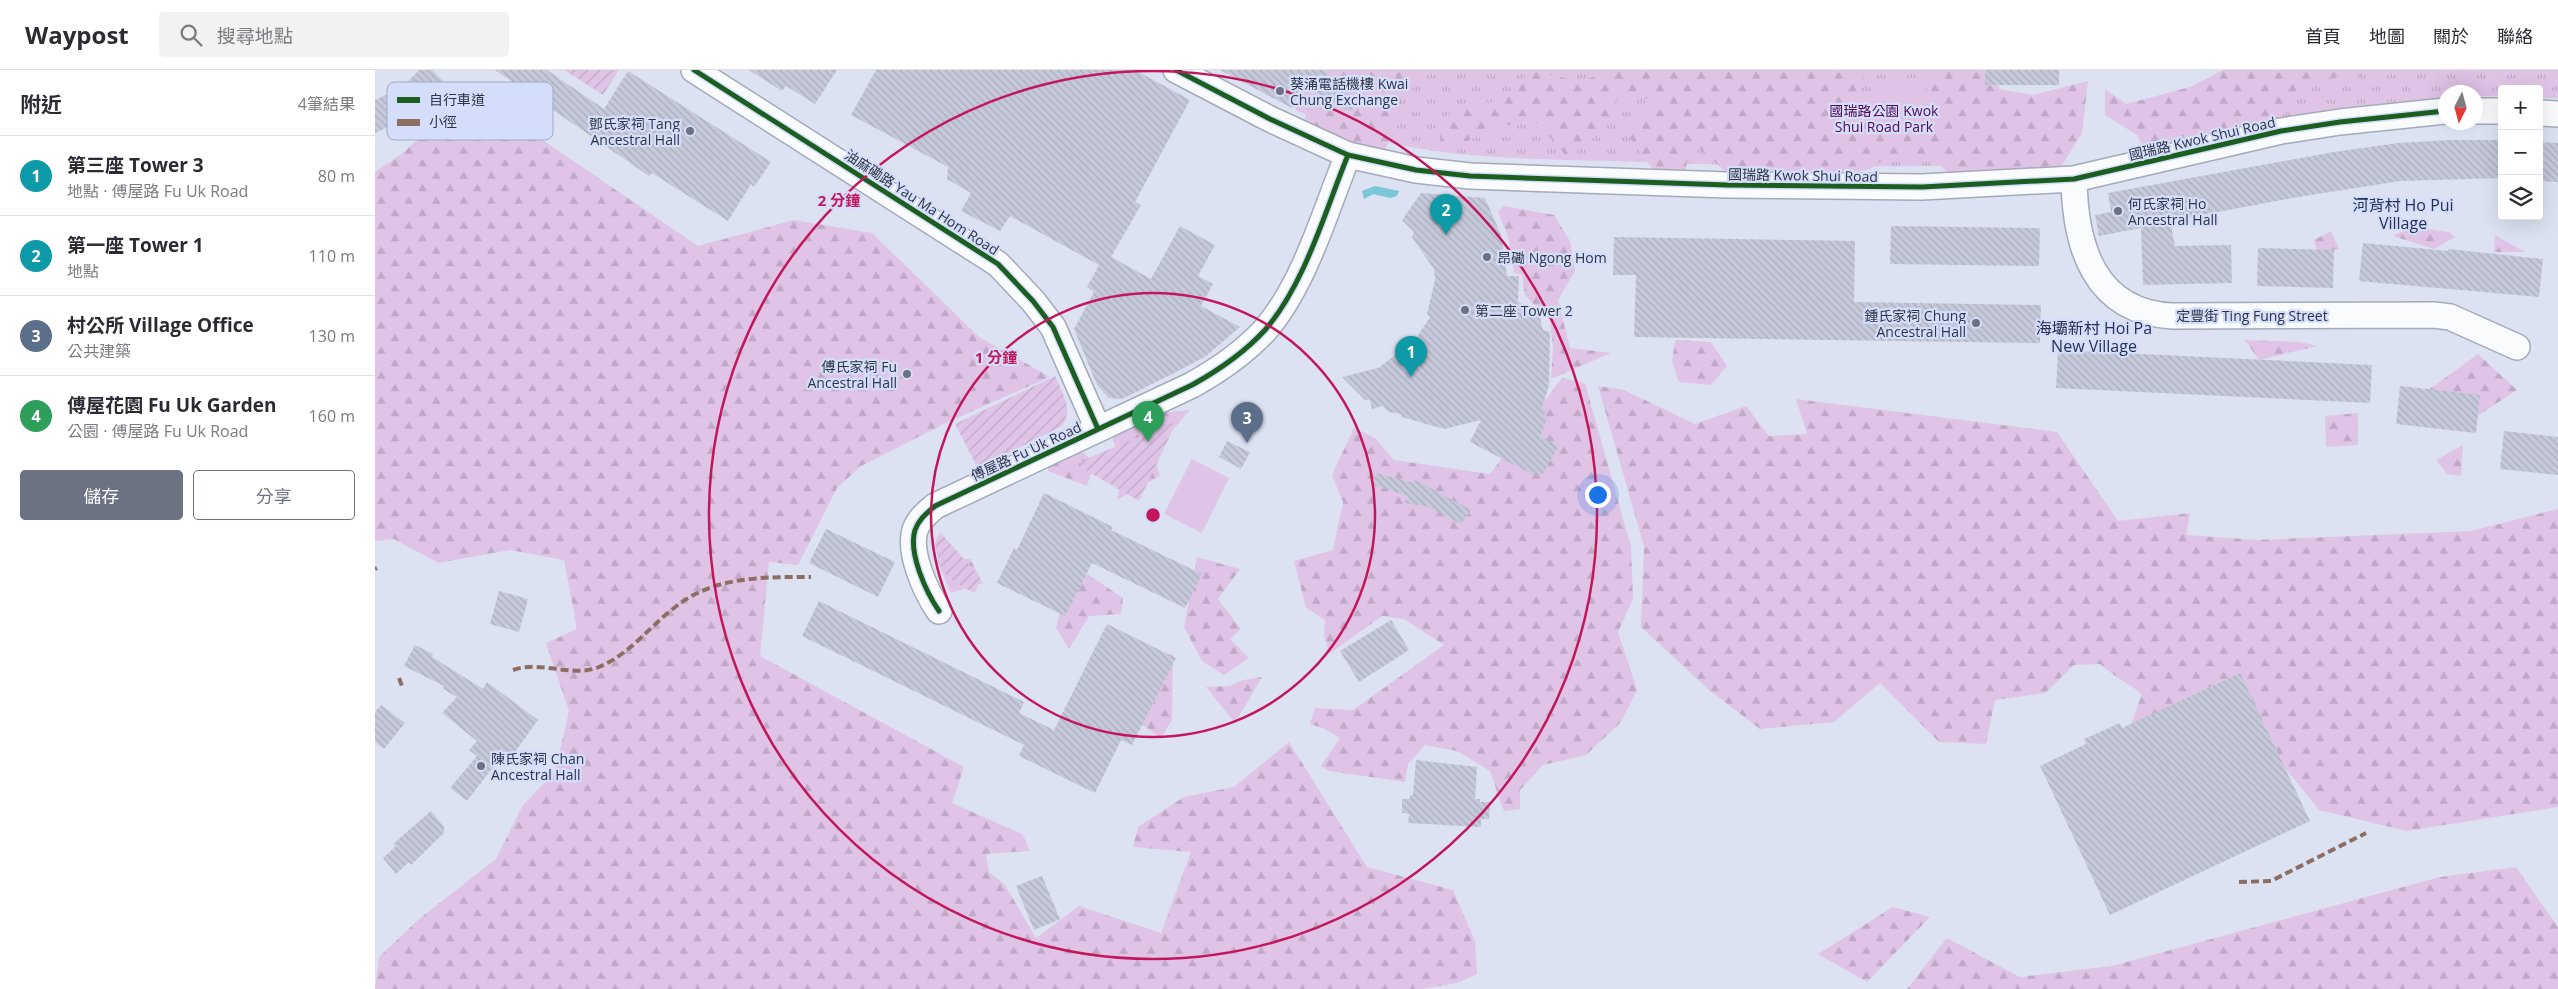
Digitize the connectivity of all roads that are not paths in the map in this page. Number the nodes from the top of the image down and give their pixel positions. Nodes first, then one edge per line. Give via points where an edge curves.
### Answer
1 (695, 70) edge
2 (1176, 70) edge
3 (2483, 111) edge
4 (2498, 111) edge
5 (2438, 112) edge
6 (2543, 113) edge
7 (2558, 114) edge
8 (1347, 155) junction
9 (2074, 179) junction
10 (2517, 347) dead end
11 (1098, 429) junction
12 (939, 611) dead end

1 - 11 street, 油麻磡路 Yau Ma Hom Road via 998,264 1053,327
2 - 8 street, 國瑞路 Kwok Shui Road
3 - 4 street
5 - 9 street, 國瑞路 Kwok Shui Road via 2281,131
6 - 7 street
8 - 9 street, 國瑞路 Kwok Shui Road via 1416,170 1470,176 1717,185 1922,187
8 - 11 street, 傅屋路 Fu Uk Road via 1297,279 1265,330 1219,370
9 - 10 street, 定豐街 Ting Fung Street via 2075,208 2092,270 2106,290 2125,303 2157,315 2172,316 2434,315 2449,317
11 - 12 street, 傅屋路 Fu Uk Road via 935,506 923,516 915,530 918,564 929,597

